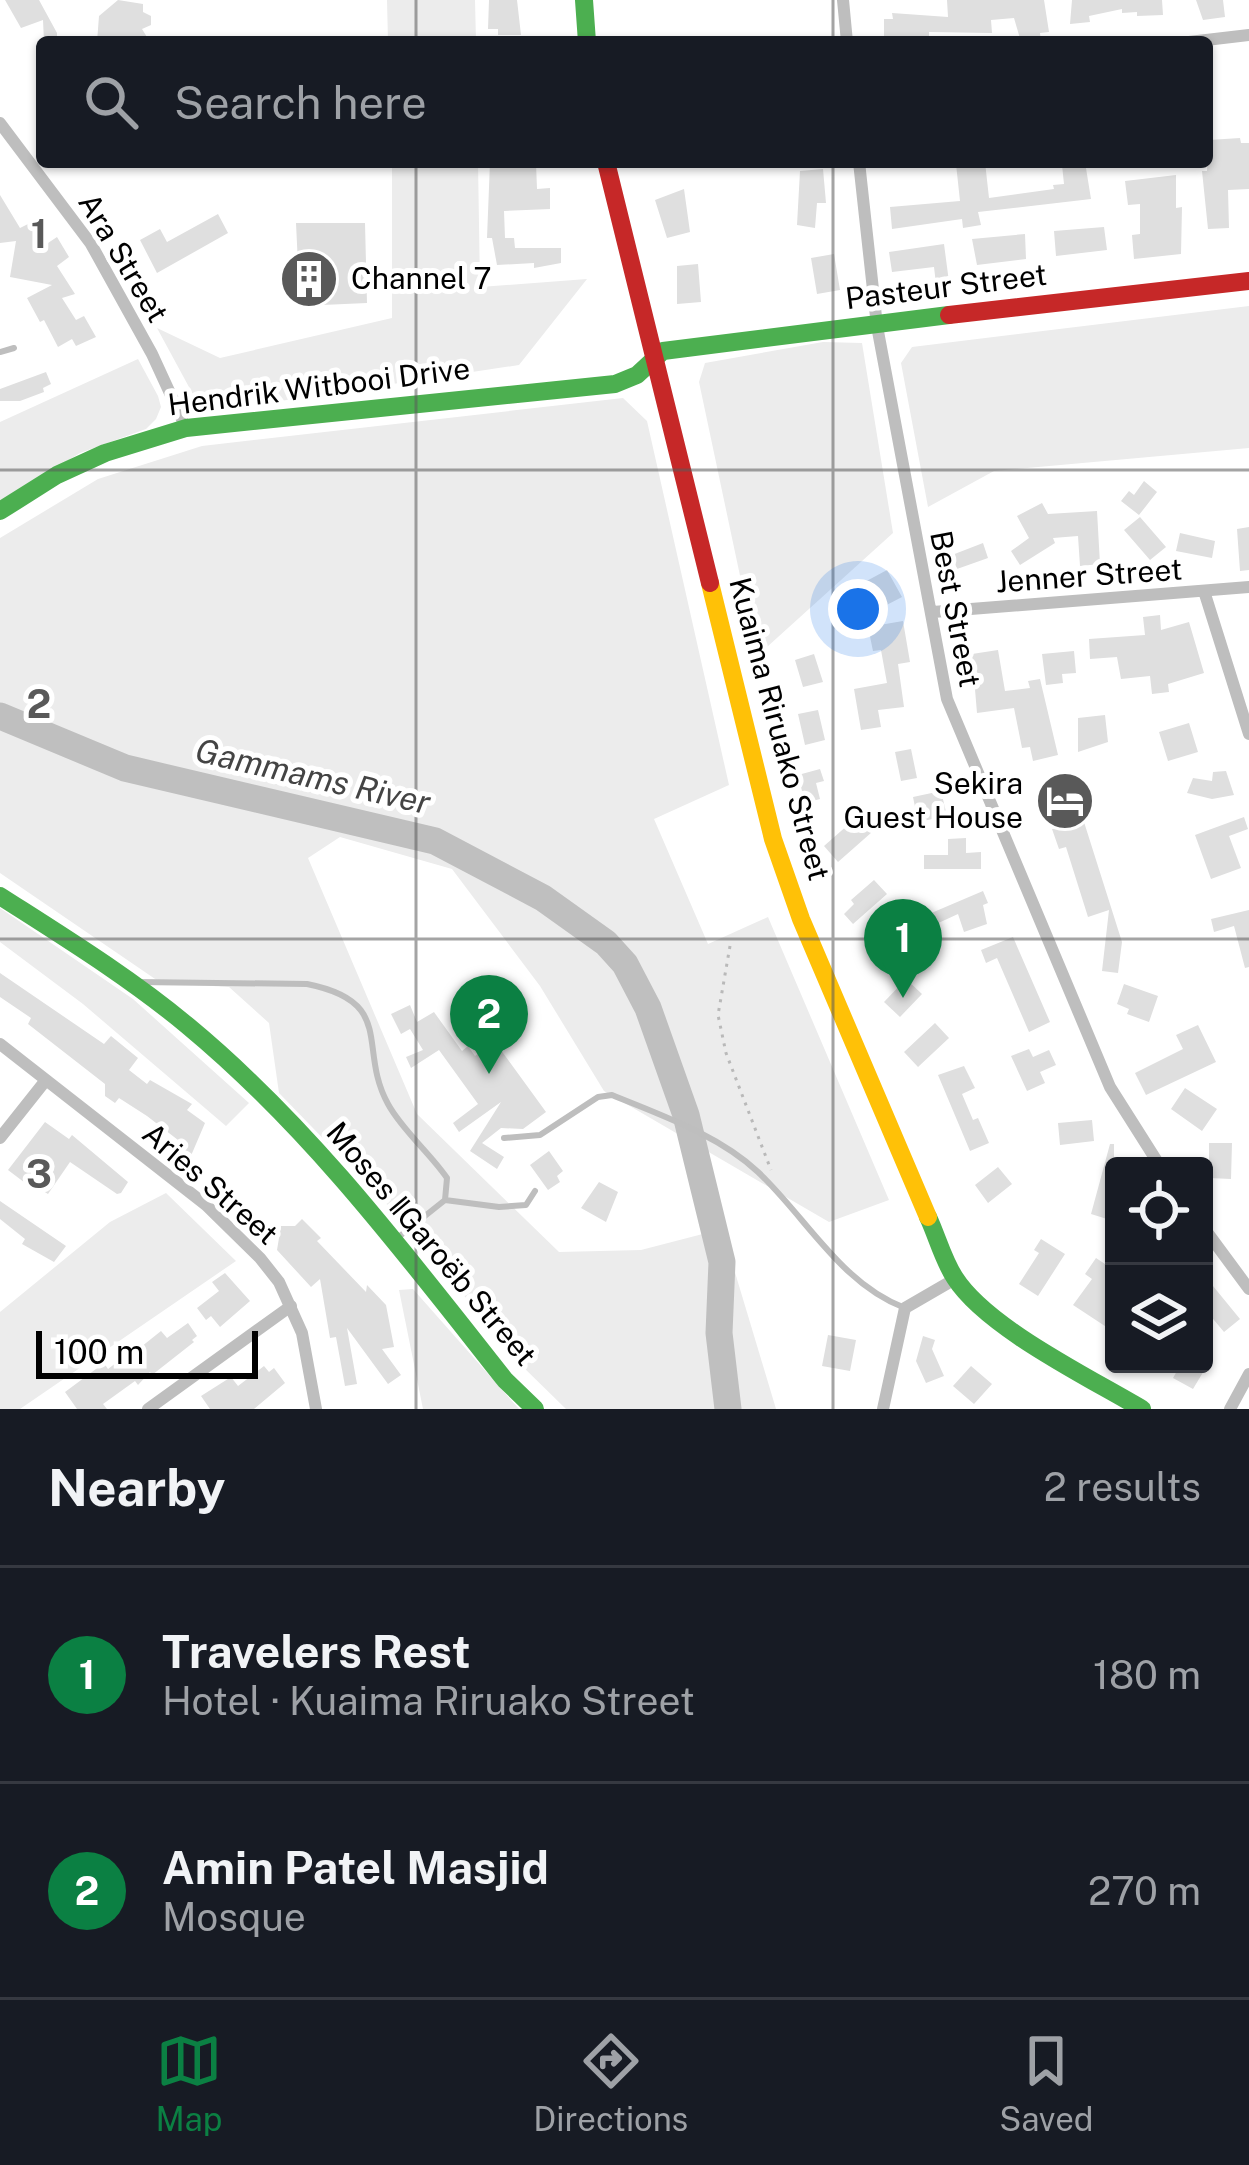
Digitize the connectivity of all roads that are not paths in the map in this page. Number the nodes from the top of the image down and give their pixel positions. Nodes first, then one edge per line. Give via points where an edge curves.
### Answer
1 (584, 0) edge
2 (843, 0) edge
3 (1249, 35) edge
4 (587, 36) edge
5 (846, 36) edge
6 (1213, 39) edge
7 (3, 132) edge
8 (607, 168) edge
9 (861, 168) edge
10 (1249, 281) edge
11 (877, 326) junction
12 (14, 348) dead end
13 (0, 352) edge
14 (653, 359) junction
15 (186, 428) junction
16 (0, 511) edge
17 (1249, 587) edge
18 (1204, 591) junction
19 (933, 612) junction
20 (1249, 734) edge
21 (0, 896) edge
22 (129, 981) junction
23 (0, 1044) edge
24 (46, 1080) junction
25 (0, 1138) edge
26 (504, 1138) dead end
27 (1154, 1157) edge
28 (535, 1191) dead end
29 (445, 1200) junction
30 (1213, 1240) edge
31 (394, 1241) junction
32 (955, 1279) junction
33 (1249, 1289) edge
34 (291, 1306) junction
35 (905, 1308) junction
36 (1249, 1374) edge
37 (154, 1407) edge
38 (316, 1409) edge
39 (535, 1409) edge
40 (883, 1409) edge
41 (1142, 1409) edge
42 (1230, 1409) edge

1 - 4 street
2 - 5 street
3 - 6 street
7 - 15 street, Ara Street via 91,244
8 - 14 street, Kuaima Riruako Street
9 - 11 street, Best Street
10 - 11 street, Pasteur Street
11 - 14 street, Pasteur Street via 715,342
11 - 19 street, Best Street
12 - 13 lane
14 - 15 street, Hendrik Witbooi Drive via 615,384
14 - 32 street, Kuaima Riruako Street via 783,872
15 - 16 street, Hendrik Witbooi Drive via 56,475
17 - 18 street, Jenner Street
18 - 19 street, Jenner Street
18 - 20 street
19 - 27 street, Best Street via 947,699 978,778 1111,1087
21 - 22 street, Moses ǁGaroëb Street
22 - 29 lane via 307,984 355,1004 370,1023 389,1106 447,1178
22 - 31 street, Moses ǁGaroëb Street via 214,1048
23 - 24 street, Aries Street
24 - 25 street
24 - 34 street, Aries Street via 206,1205 260,1258
26 - 35 lane via 540,1135 612,1095 737,1155 846,1270
28 - 29 lane via 526,1205 500,1208
29 - 31 lane
30 - 33 street
31 - 39 street, Moses ǁGaroëb Street
32 - 35 street
32 - 41 street, Kuaima Riruako Street via 1018,1334
34 - 37 street
34 - 38 street, Aries Street
35 - 40 street
36 - 42 street

